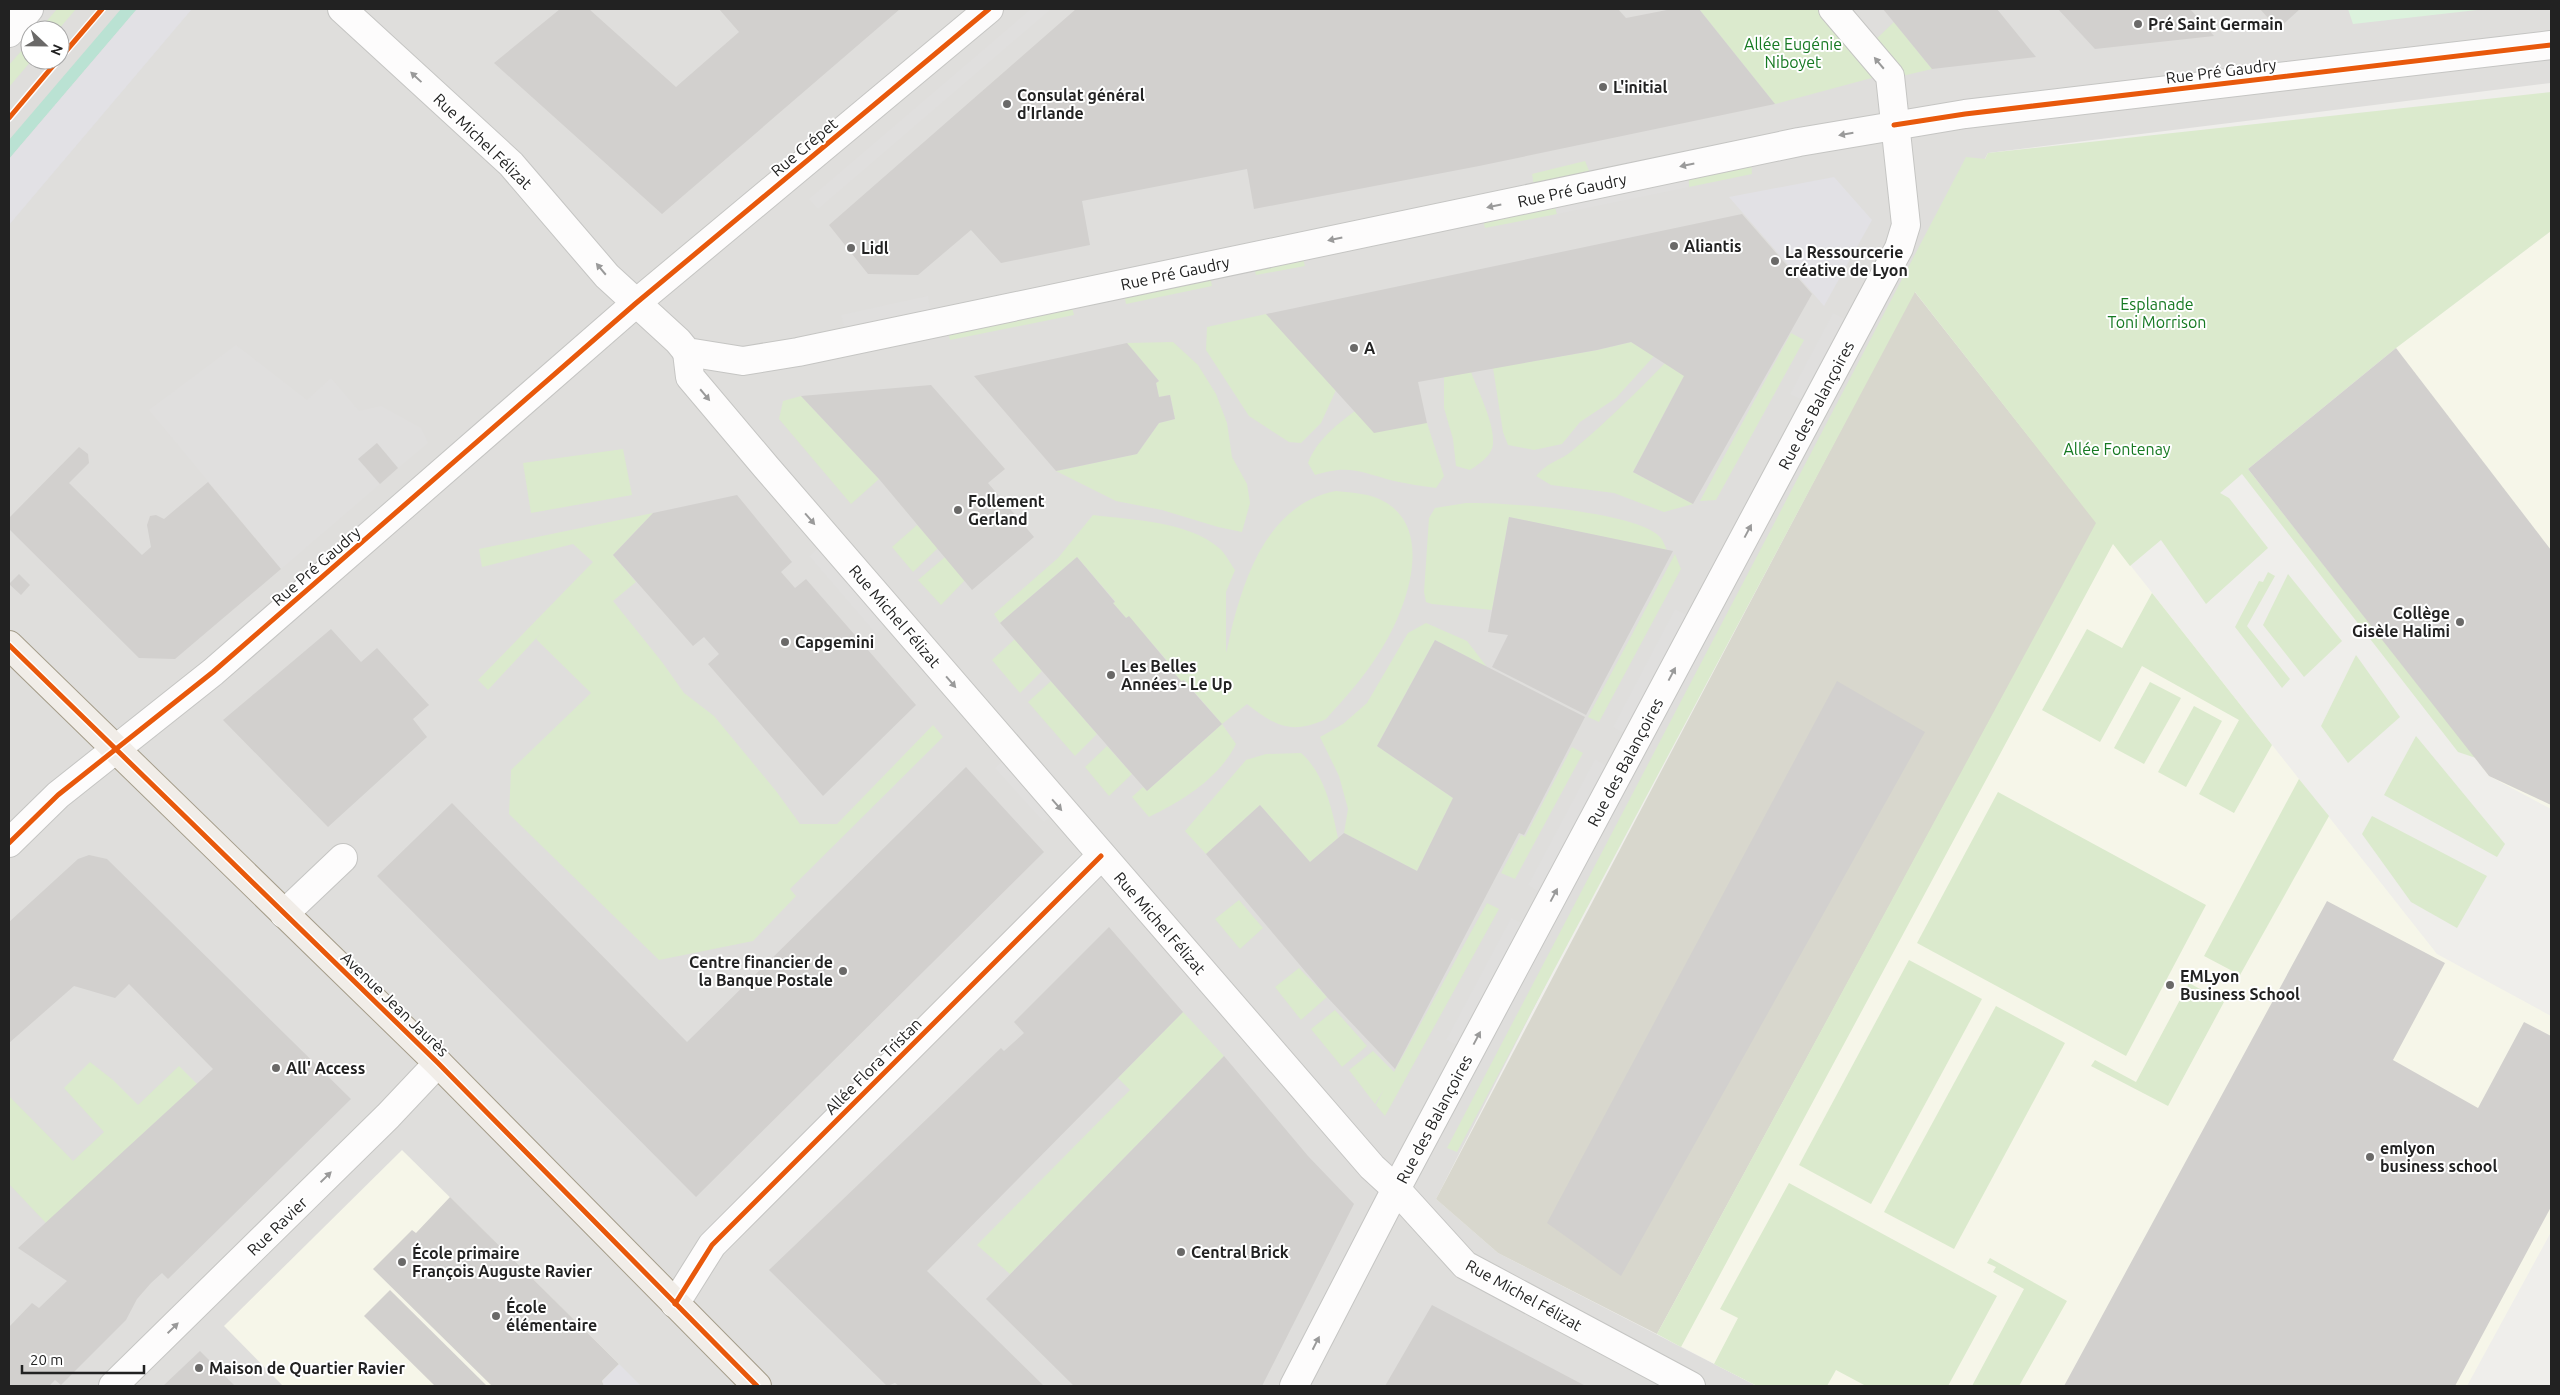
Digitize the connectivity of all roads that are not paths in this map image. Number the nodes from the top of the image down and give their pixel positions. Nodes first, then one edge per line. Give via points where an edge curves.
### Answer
1 (29, 9) edge
2 (342, 9) edge
3 (989, 9) edge
4 (1833, 9) edge
5 (9, 33) edge
6 (2551, 44) edge
7 (1894, 125) junction
8 (635, 304) junction
9 (686, 352) junction
10 (9, 645) edge
11 (116, 750) junction
12 (9, 843) edge
13 (1101, 856) junction
14 (343, 858) dead end
15 (284, 914) junction
16 (438, 1063) junction
17 (1396, 1189) junction
18 (675, 1304) junction
19 (113, 1386) edge
20 (757, 1386) edge
21 (1294, 1386) edge
22 (1691, 1386) edge

1 - 5 street
8 -> 2 street, Rue Michel Félizat via 511,164
3 - 8 street, Rue Crépet
7 -> 4 street via 1890,76
6 - 7 street, Rue Pré Gaudry
7 -> 9 street, Rue Pré Gaudry via 1789,144 798,352 742,361
17 -> 7 street, Rue des Balançoires via 1899,248 1906,226
8 - 9 street via 678,341
8 - 11 street, Rue Pré Gaudry via 213,672
9 -> 13 street, Rue Michel Félizat via 690,377
10 - 11 main road, Avenue Jean Jaurès
11 - 12 street, Rue Pré Gaudry via 58,795
11 - 15 main road, Avenue Jean Jaurès
13 - 17 street, Rue Michel Félizat via 1372,1166
13 - 18 street, Allée Flora Tristan via 712,1245
14 - 15 street
15 - 16 main road, Avenue Jean Jaurès
16 - 18 main road, Avenue Jean Jaurès
19 -> 16 street, Rue Ravier
21 -> 17 street, Rue des Balançoires
17 - 22 street, Rue Michel Félizat via 1465,1265
18 - 20 main road, Avenue Jean Jaurès

